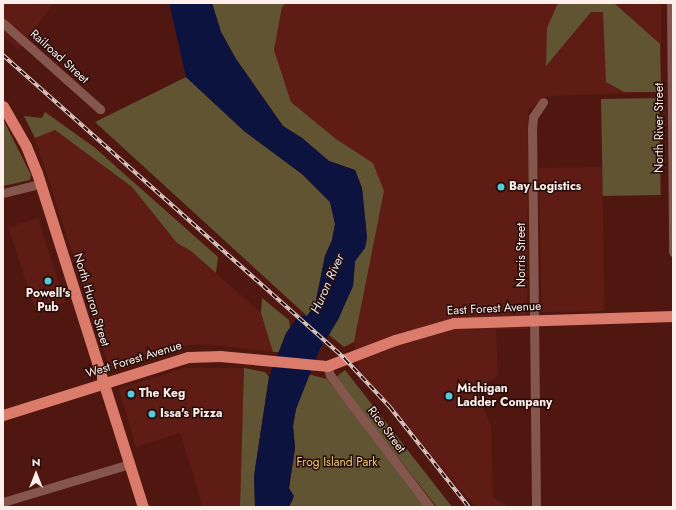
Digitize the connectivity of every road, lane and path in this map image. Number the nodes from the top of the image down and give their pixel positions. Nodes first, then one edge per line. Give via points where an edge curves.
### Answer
1 (671, 3) edge
2 (3, 23) edge
3 (543, 102) dead end
4 (3, 106) edge
5 (100, 109) dead end
6 (40, 184) junction
7 (3, 193) edge
8 (673, 252) edge
9 (673, 316) edge
10 (534, 320) junction
11 (325, 366) junction
12 (104, 383) junction
13 (3, 414) edge
14 (130, 464) junction
15 (138, 492) junction
16 (3, 502) edge
17 (135, 507) edge
18 (143, 507) edge
19 (430, 507) edge
20 (536, 507) edge

1 - 8 street, North River Street
2 - 5 street, Railroad Street
3 - 10 street, Norris Street via 533,117 532,129
4 - 6 main road, North Huron Street via 26,146
6 - 7 street
6 - 12 main road, North Huron Street
9 - 10 main road, East Forest Avenue
10 - 11 main road, East Forest Avenue via 443,325
10 - 20 street, Norris Street
11 - 12 main road, West Forest Avenue via 202,355
11 - 19 street, Rice Street
12 - 13 main road, West Forest Avenue
12 - 14 main road, North Huron Street
14 - 15 main road, North Huron Street
14 - 16 street
15 - 17 street
15 - 18 main road, North Huron Street

